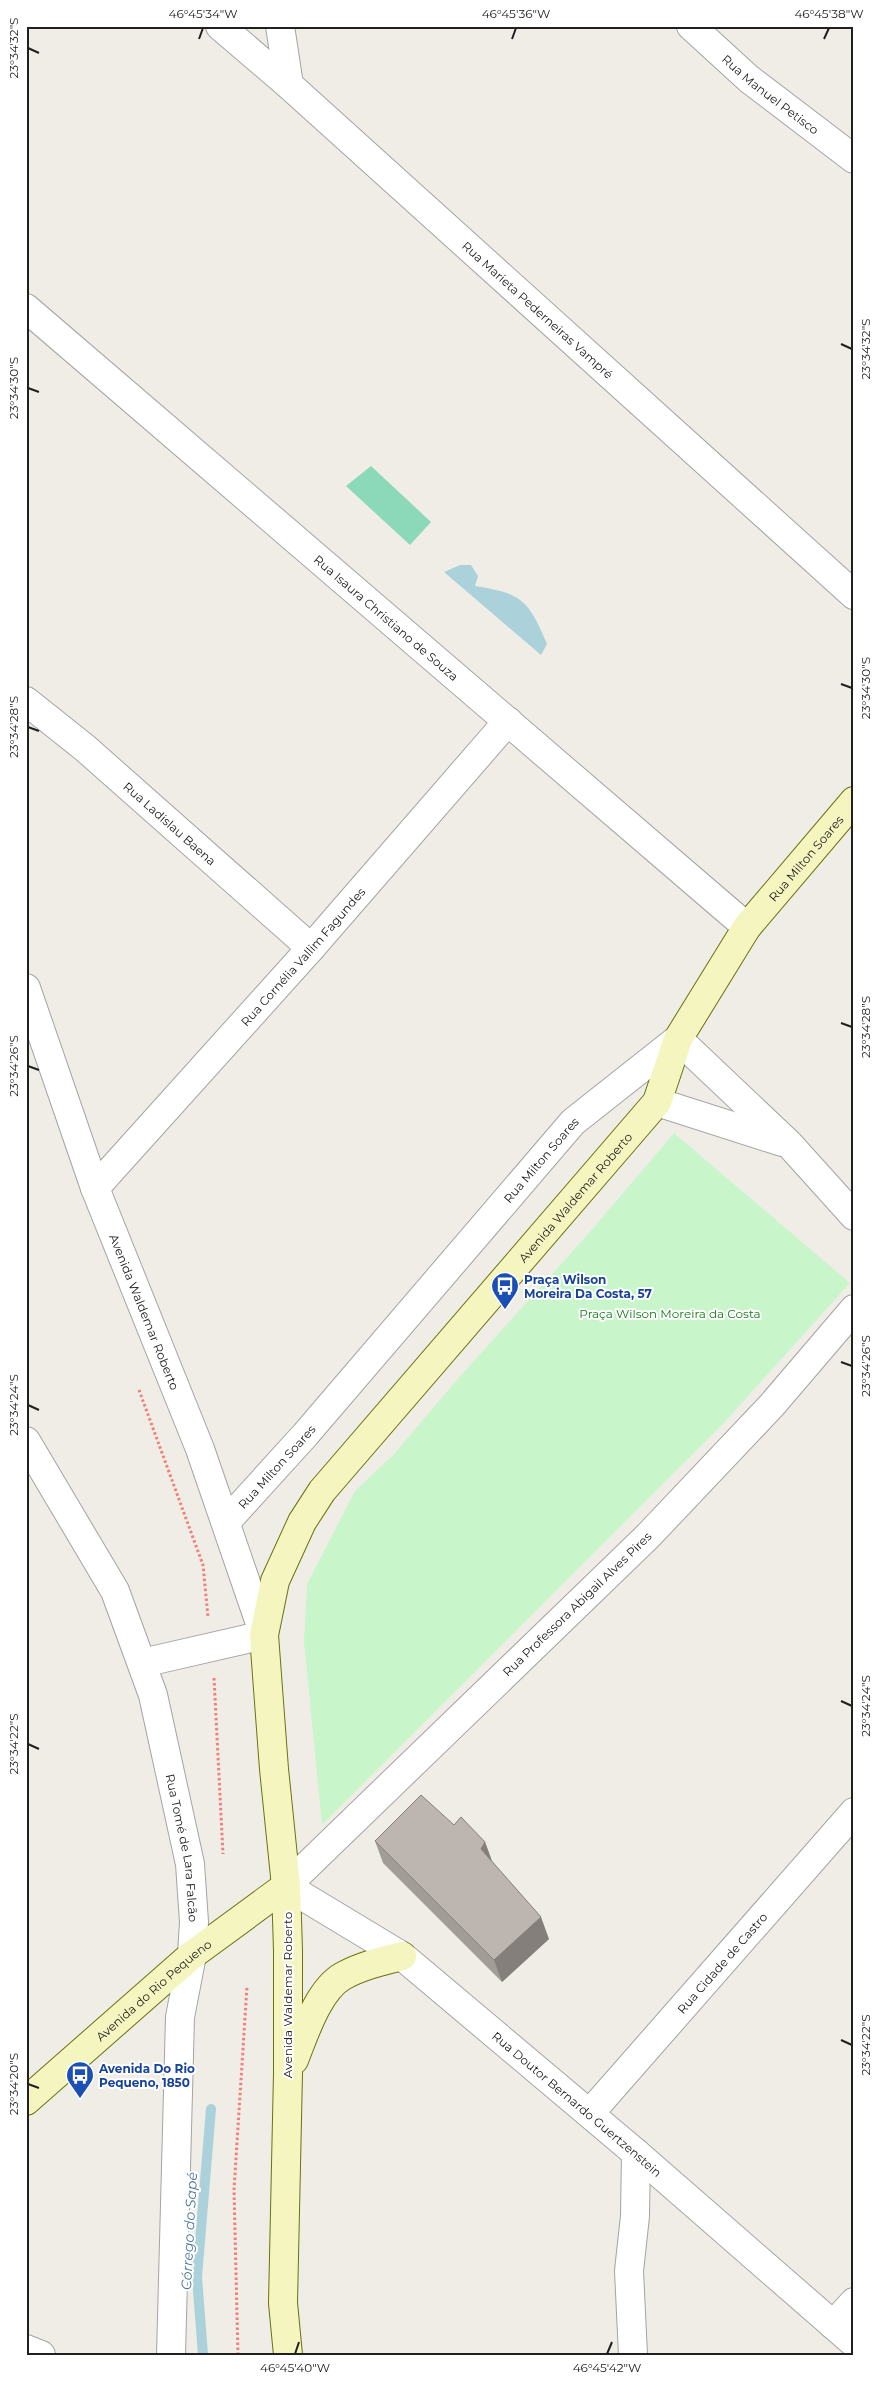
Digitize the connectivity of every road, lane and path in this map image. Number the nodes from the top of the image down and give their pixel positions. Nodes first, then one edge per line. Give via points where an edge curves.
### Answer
1 (220, 26) edge
2 (280, 26) edge
3 (691, 26) edge
4 (289, 85) junction
5 (854, 159) edge
6 (26, 308) edge
7 (854, 595) edge
8 (26, 701) edge
9 (508, 720) junction
10 (854, 801) edge
11 (747, 927) junction
12 (311, 948) junction
13 (26, 988) edge
14 (678, 1039) junction
15 (658, 1102) junction
16 (790, 1145) junction
17 (95, 1188) junction
18 (854, 1216) edge
19 (854, 1308) edge
20 (32, 1450) edge
21 (226, 1522) junction
22 (264, 1635) junction
23 (142, 1664) junction
24 (216, 1696) dead end
25 (854, 1812) edge
26 (222, 1854) dead end
27 (286, 1886) junction
28 (192, 1954) junction
29 (402, 1956) junction
30 (246, 1986) dead end
31 (288, 2072) junction
32 (26, 2101) edge
33 (590, 2113) junction
34 (636, 2153) junction
35 (854, 2302) edge
36 (834, 2325) junction
37 (854, 2343) edge
38 (26, 2349) edge
39 (41, 2355) edge
40 (171, 2355) edge
41 (238, 2355) edge
42 (288, 2355) edge
43 (633, 2355) edge

1 - 4 street, Rua Marieta Pederneiras Vampré
2 - 4 street
3 - 5 street, Rua Manuel Petisco via 749,79
4 - 7 street, Rua Marieta Pederneiras Vampré
6 - 9 street, Rua Isaura Christiano de Souza
8 - 12 street, Rua Ladislau Baena via 85,748
9 - 11 street, Rua Isaura Christiano de Souza
9 - 12 street, Rua Cornélia Vallim Fagundes
10 - 11 main road, Rua Milton Soares
11 - 14 main road, Rua Milton Soares
12 - 17 street, Rua Cornélia Vallim Fagundes
13 - 17 street, Avenida Waldemar Roberto
14 - 15 main road
14 - 16 street
14 - 21 street, Rua Milton Soares via 573,1122 305,1435
15 - 16 street
15 - 22 main road, Avenida Waldemar Roberto via 322,1491 302,1522 275,1581
16 - 18 street
17 - 21 street, Avenida Waldemar Roberto
19 - 27 street, Rua Professora Abigail Alves Pires via 772,1405 648,1536
20 - 23 street, Rua Tomé de Lara Falcão via 115,1590
21 - 22 street, Avenida Waldemar Roberto
22 - 23 street
22 - 27 main road, Avenida Waldemar Roberto
23 - 28 street, Rua Tomé de Lara Falcão via 153,1695 190,1864 194,1898
24 - 26 path
25 - 33 street, Rua Cidade de Castro
27 - 28 main road, Avenida do Rio Pequeno
27 - 29 street, Rua Doutor Bernardo Guertzenstein
27 - 31 main road, Avenida Waldemar Roberto
28 - 32 main road, Avenida do Rio Pequeno
28 - 40 street, Rua Tomé de Lara Falcão via 180,2017
29 - 31 main road via 370,1964 341,1977 312,2016
29 - 33 street, Rua Doutor Bernardo Guertzenstein
30 - 41 path via 234,2190
31 - 42 main road, Avenida Waldemar Roberto via 283,2302
33 - 34 street, Rua Doutor Bernardo Guertzenstein
34 - 36 street, Rua Doutor Bernardo Guertzenstein
34 - 43 street via 635,2216 629,2271
35 - 36 street
36 - 37 street, Rua Doutor Bernardo Guertzenstein
38 - 39 street

